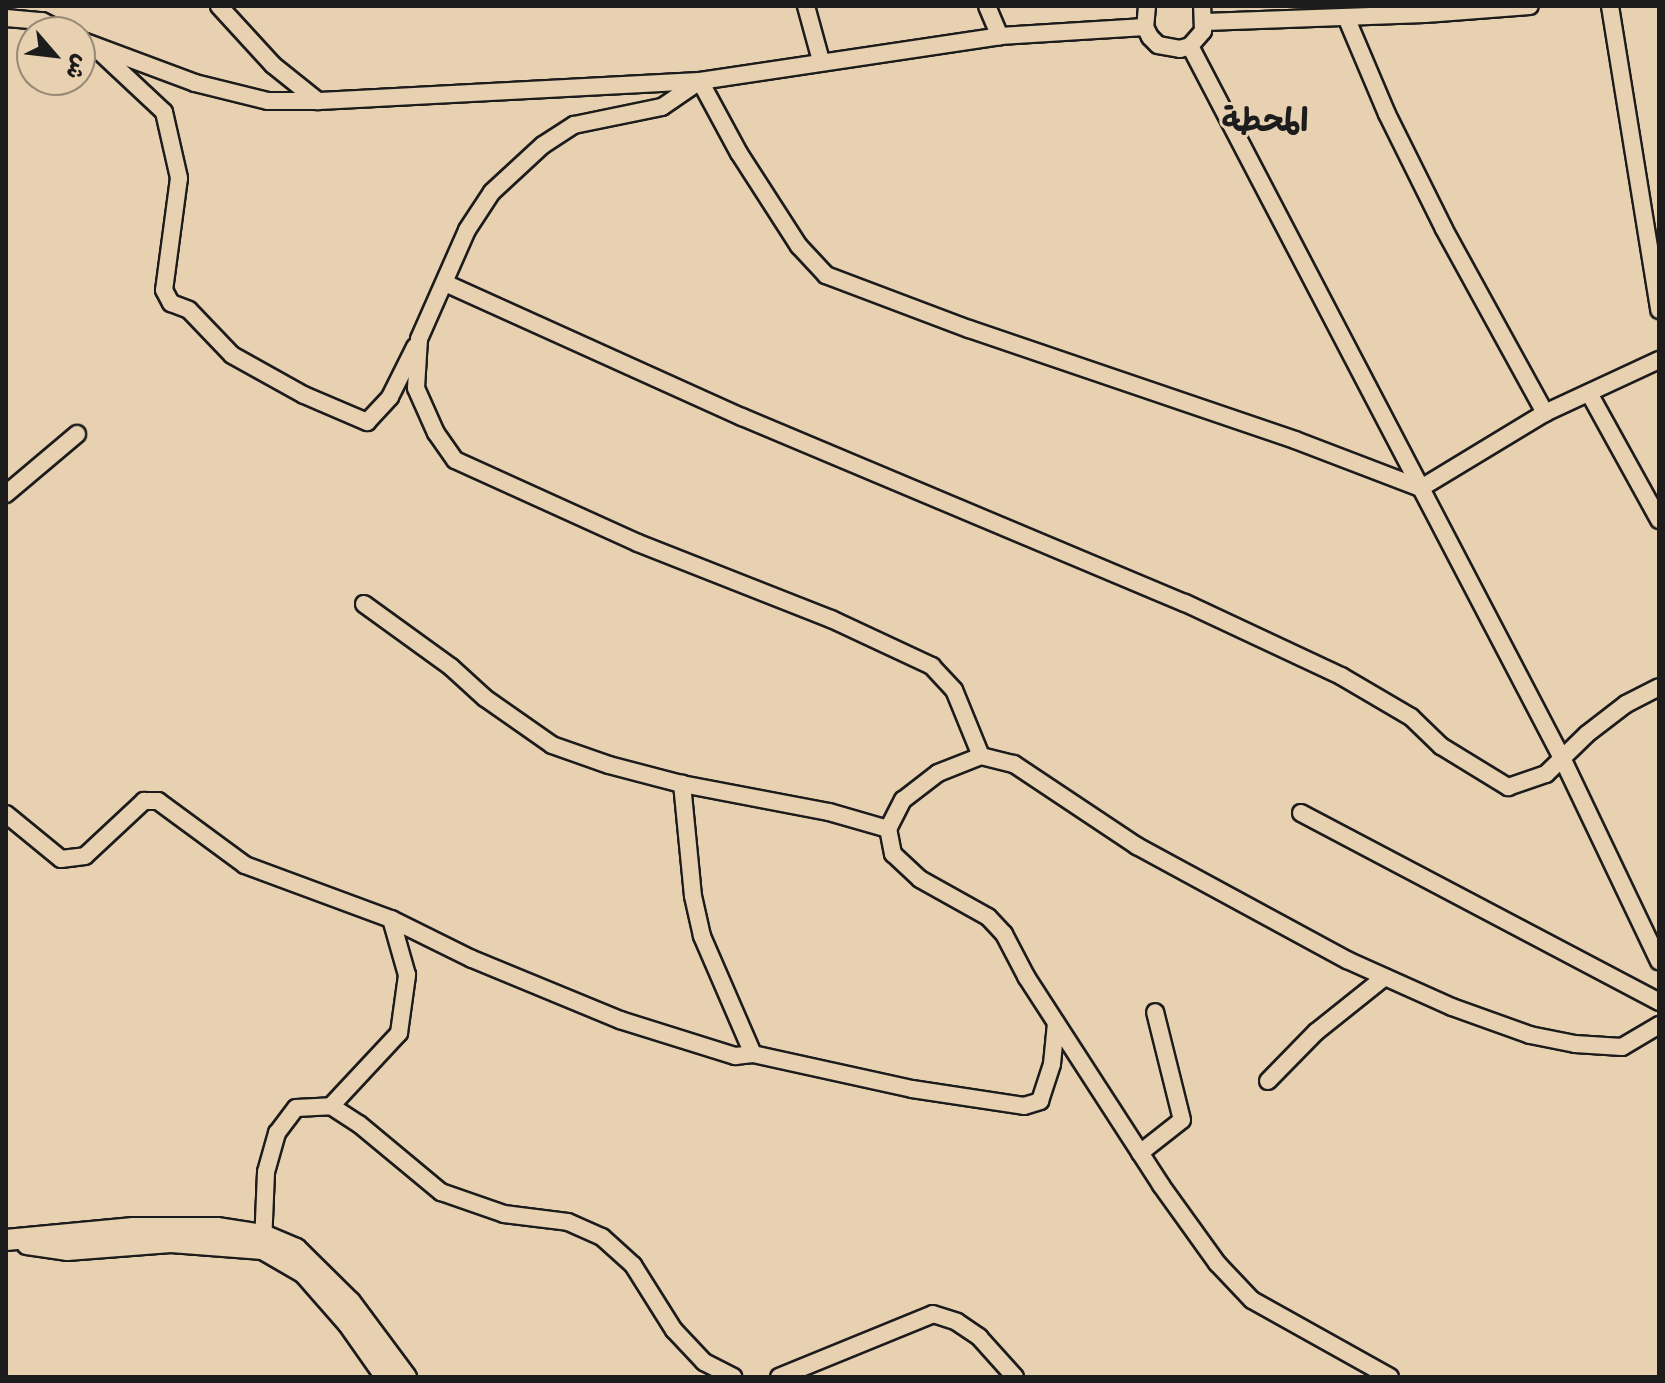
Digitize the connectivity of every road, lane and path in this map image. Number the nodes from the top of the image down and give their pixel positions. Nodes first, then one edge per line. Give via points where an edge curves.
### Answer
1 (219, 6) edge
2 (806, 6) edge
3 (987, 6) edge
4 (1147, 6) edge
5 (1530, 6) edge
6 (1610, 6) edge
7 (1392, 10) edge
8 (1204, 14) edge
9 (1346, 17) junction
10 (1145, 27) junction
11 (1000, 36) junction
12 (96, 46) edge
13 (1190, 46) junction
14 (96, 51) edge
15 (821, 61) junction
16 (700, 81) junction
17 (318, 101) junction
18 (445, 283) junction
19 (1659, 310) edge
20 (419, 339) junction
21 (1659, 360) edge
22 (1589, 393) junction
23 (1545, 413) junction
24 (77, 434) dead end
25 (1421, 488) junction
26 (6, 494) edge
27 (1659, 520) edge
28 (364, 604) dead end
29 (1659, 687) edge
30 (981, 756) junction
31 (1563, 760) junction
32 (682, 784) junction
33 (1301, 813) dead end
34 (6, 814) edge
35 (888, 829) junction
36 (391, 919) junction
37 (1659, 961) edge
38 (1385, 977) junction
39 (1659, 1002) edge
40 (1155, 1012) dead end
41 (1056, 1023) junction
42 (1659, 1025) edge
43 (753, 1054) junction
44 (1268, 1081) dead end
45 (331, 1106) junction
46 (1140, 1153) junction
47 (9, 1240) edge
48 (263, 1242) junction
49 (386, 1377) edge
50 (406, 1377) edge
51 (733, 1377) edge
52 (779, 1377) edge
53 (1015, 1377) edge
54 (1390, 1377) edge

1 - 17 street via 273,65
2 - 15 street
3 - 11 street
4 - 10 street
5 - 7 street
6 - 19 street
7 - 9 street
8 - 9 street
8 - 13 street via 1203,31
9 - 23 street via 1444,229
10 - 11 street
10 - 13 street via 1158,45
11 - 15 street
12 - 17 street via 239,94 268,101
13 - 25 street
14 - 20 street via 164,112 179,178 164,290 171,303 189,310 232,355 367,422 390,397
15 - 16 street
16 - 17 street
16 - 18 street via 662,107 574,125 520,162 467,230
16 - 25 street via 799,246 826,275
18 - 20 street
18 - 31 street via 742,417 1185,603 1341,676 1411,717 1441,746 1508,787 1546,774
20 - 30 street via 416,388 455,460 932,666 954,690
21 - 22 street
22 - 23 street
22 - 27 street
23 - 25 street
24 - 26 street
25 - 31 street
28 - 32 street via 552,745
29 - 31 street via 1626,704
30 - 35 street via 938,773 903,800
30 - 38 street via 1014,764 1137,846
31 - 37 street
32 - 35 street via 829,812
32 - 43 street via 702,936
33 - 39 street
34 - 36 street via 61,859 85,856 144,801 158,801 245,865
35 - 41 street via 893,854 920,879 988,917 1004,934
36 - 43 street via 620,1020 735,1056
36 - 45 street via 407,975 399,1033
38 - 42 street via 1530,1035 1575,1044 1622,1047
38 - 44 street via 1316,1032
40 - 46 street via 1182,1120
41 - 43 street via 1052,1064 1040,1101 1024,1106 912,1089
41 - 46 street
45 - 48 street via 296,1108 277,1133 266,1172
45 - 51 street via 441,1192 504,1214 568,1222 602,1237 633,1265 674,1330 704,1362
46 - 54 street via 1217,1263 1252,1300
47 - 48 main road via 133,1228 217,1228
48 - 49 main road via 304,1273
48 - 50 main road via 296,1249 350,1302
52 - 53 street via 933,1314 979,1337

